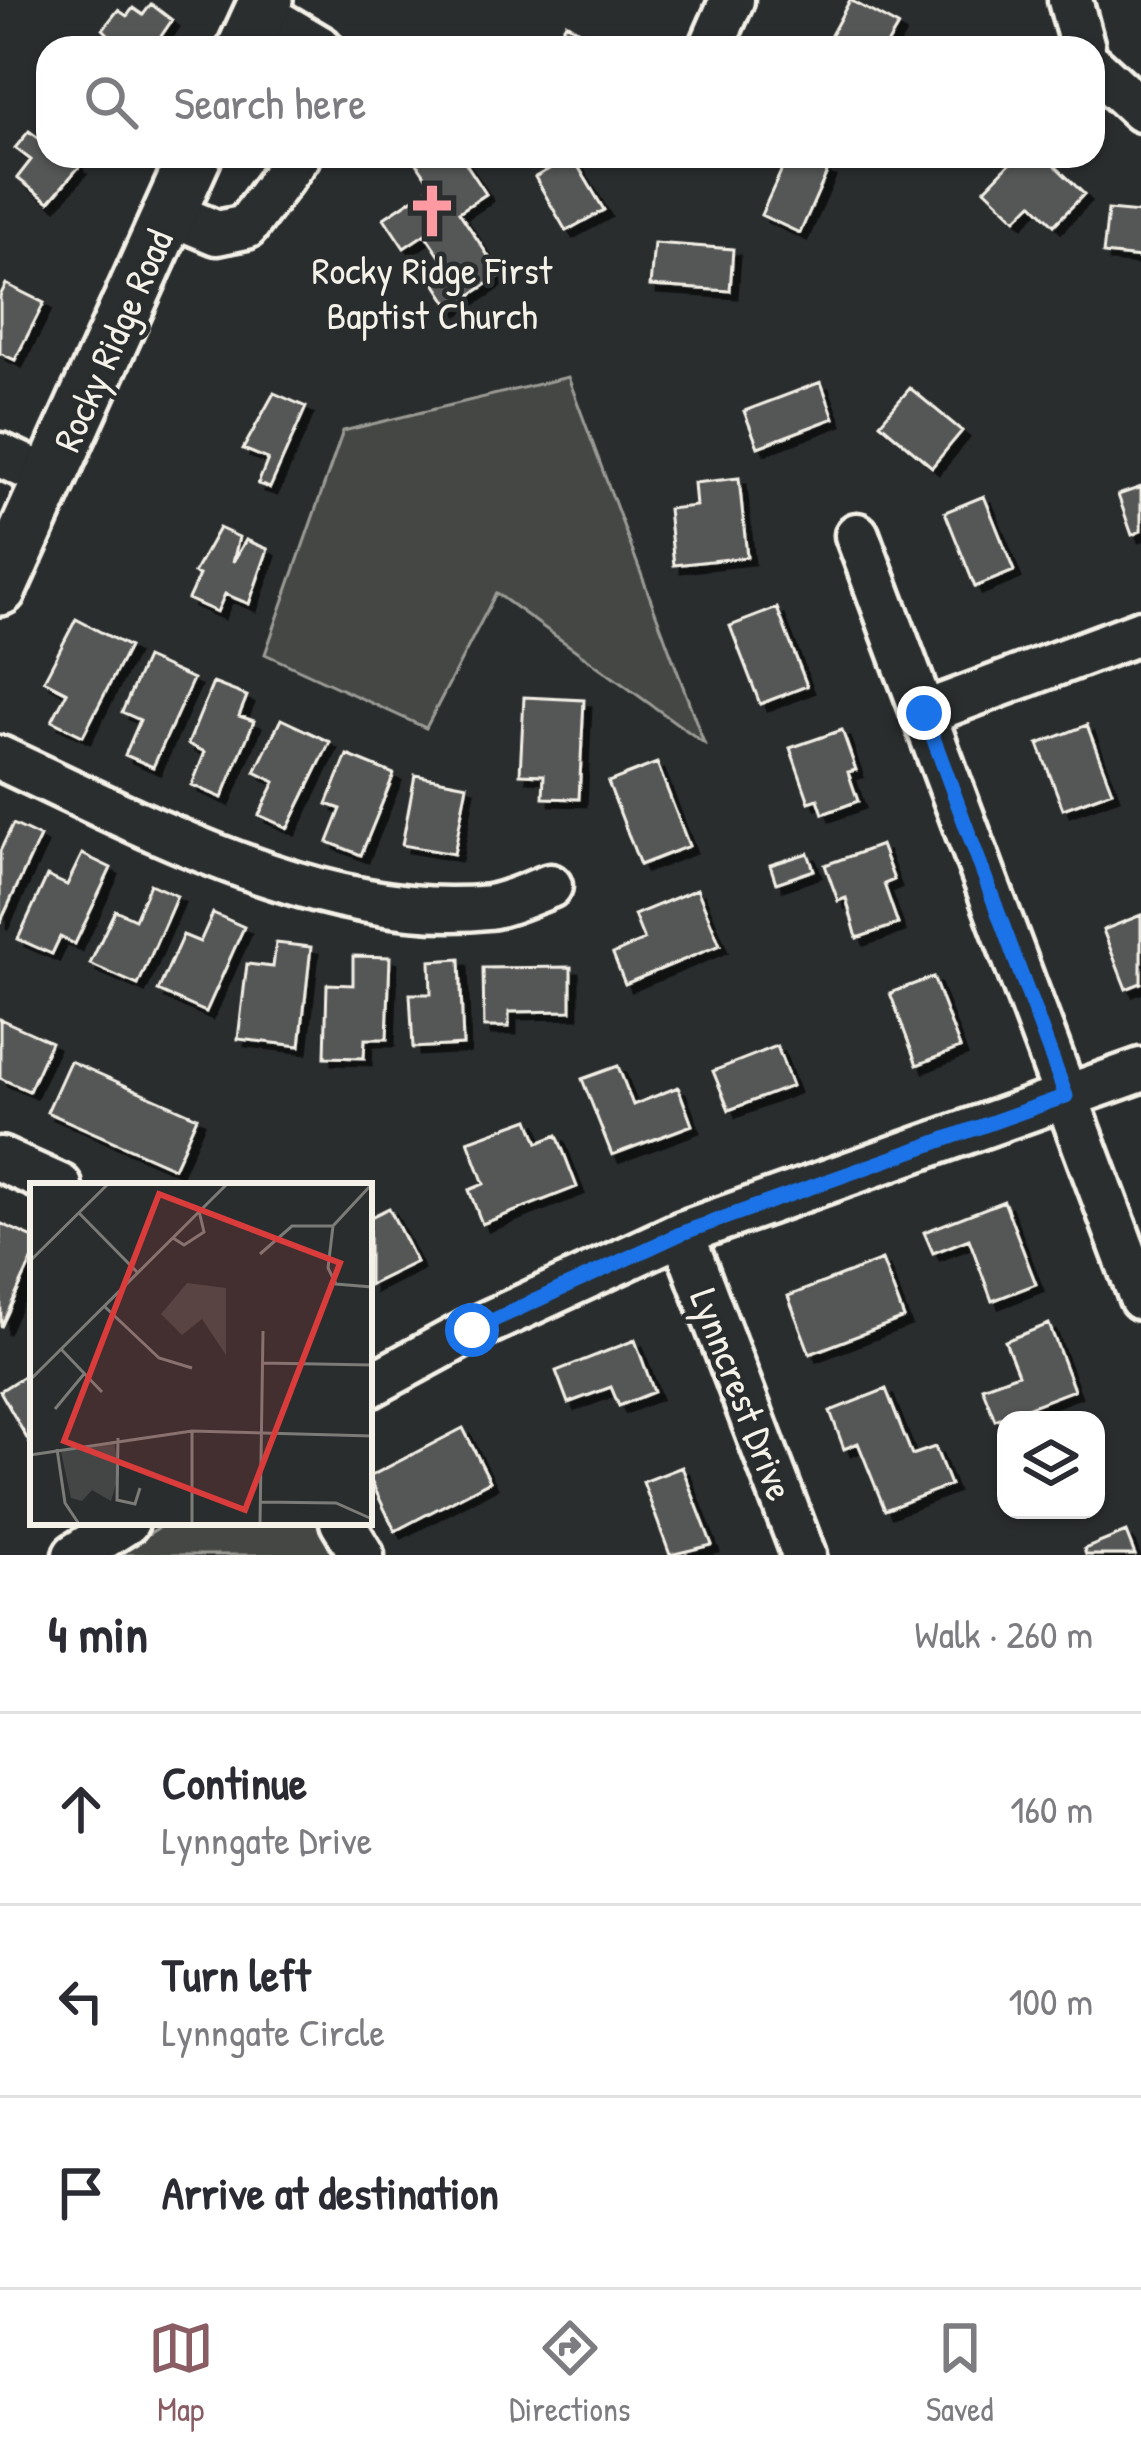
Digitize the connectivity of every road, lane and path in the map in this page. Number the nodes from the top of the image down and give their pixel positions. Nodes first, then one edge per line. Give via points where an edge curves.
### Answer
1 (732, 0) edge
2 (1070, 0) edge
3 (257, 20) edge
4 (294, 36) edge
5 (716, 36) edge
6 (1079, 36) edge
7 (1105, 77) edge
8 (1141, 110) edge
9 (190, 168) edge
10 (289, 168) edge
11 (169, 213) junction
12 (0, 455) edge
13 (50, 478) junction
14 (857, 535) dead end
15 (0, 589) edge
16 (1141, 632) edge
17 (924, 713) junction
18 (0, 758) edge
19 (550, 886) dead end
20 (1141, 1070) edge
21 (1066, 1096) junction
22 (0, 1159) edge
23 (52, 1183) edge
24 (682, 1233) junction
25 (1141, 1298) edge
26 (372, 1384) edge
27 (122, 1525) edge
28 (344, 1525) edge
29 (75, 1555) edge
30 (362, 1555) edge
31 (804, 1555) edge

1 - 5 street
2 - 6 street
3 - 4 street
7 - 8 street
9 - 11 main road, Rocky Ridge Road
10 - 11 street via 246,227 217,233
11 - 13 main road, Rocky Ridge Road
12 - 13 street
13 - 15 main road, Rocky Ridge Road
14 - 17 street
16 - 17 street
17 - 21 street
18 - 19 street via 175,839 349,901 490,907
20 - 21 street
21 - 24 street
21 - 25 street
22 - 23 street
24 - 26 street
24 - 31 street, Lynncrest Drive
27 - 29 street
28 - 30 street

